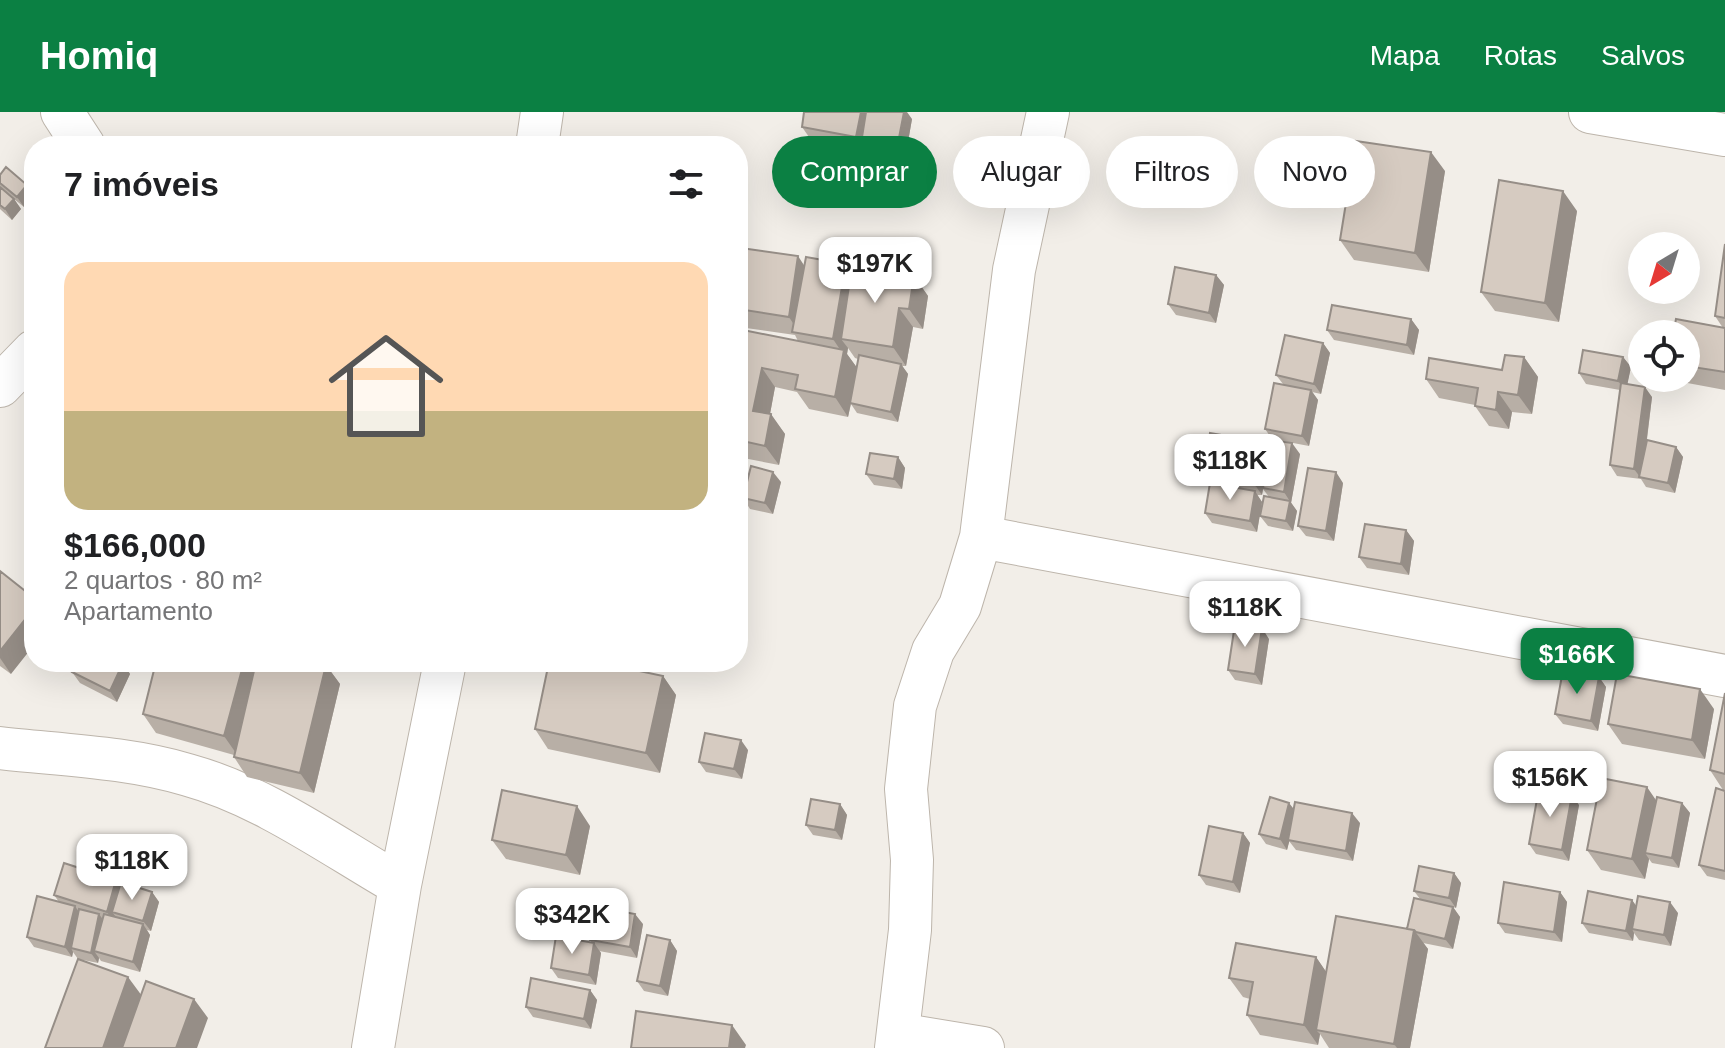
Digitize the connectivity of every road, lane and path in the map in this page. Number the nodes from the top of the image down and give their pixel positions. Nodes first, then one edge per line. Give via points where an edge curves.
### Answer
1 (62, 112) edge
2 (542, 112) edge
3 (1048, 112) edge
4 (1590, 112) edge
5 (1725, 135) edge
6 (78, 136) edge
7 (538, 136) edge
8 (24, 361) edge
9 (0, 386) edge
10 (981, 537) junction
11 (443, 672) edge
12 (1725, 676) edge
13 (0, 748) edge
14 (400, 885) junction
15 (897, 1041) edge
16 (373, 1048) edge
17 (983, 1048) edge

1 - 6 street
2 - 7 street
3 - 10 street via 1014,270
4 - 5 street
8 - 9 street
10 - 12 street
10 - 15 street via 960,606 933,651 915,706 906,789 910,930
11 - 14 street
13 - 14 street via 125,761 188,775 244,795
14 - 16 street
15 - 17 street

